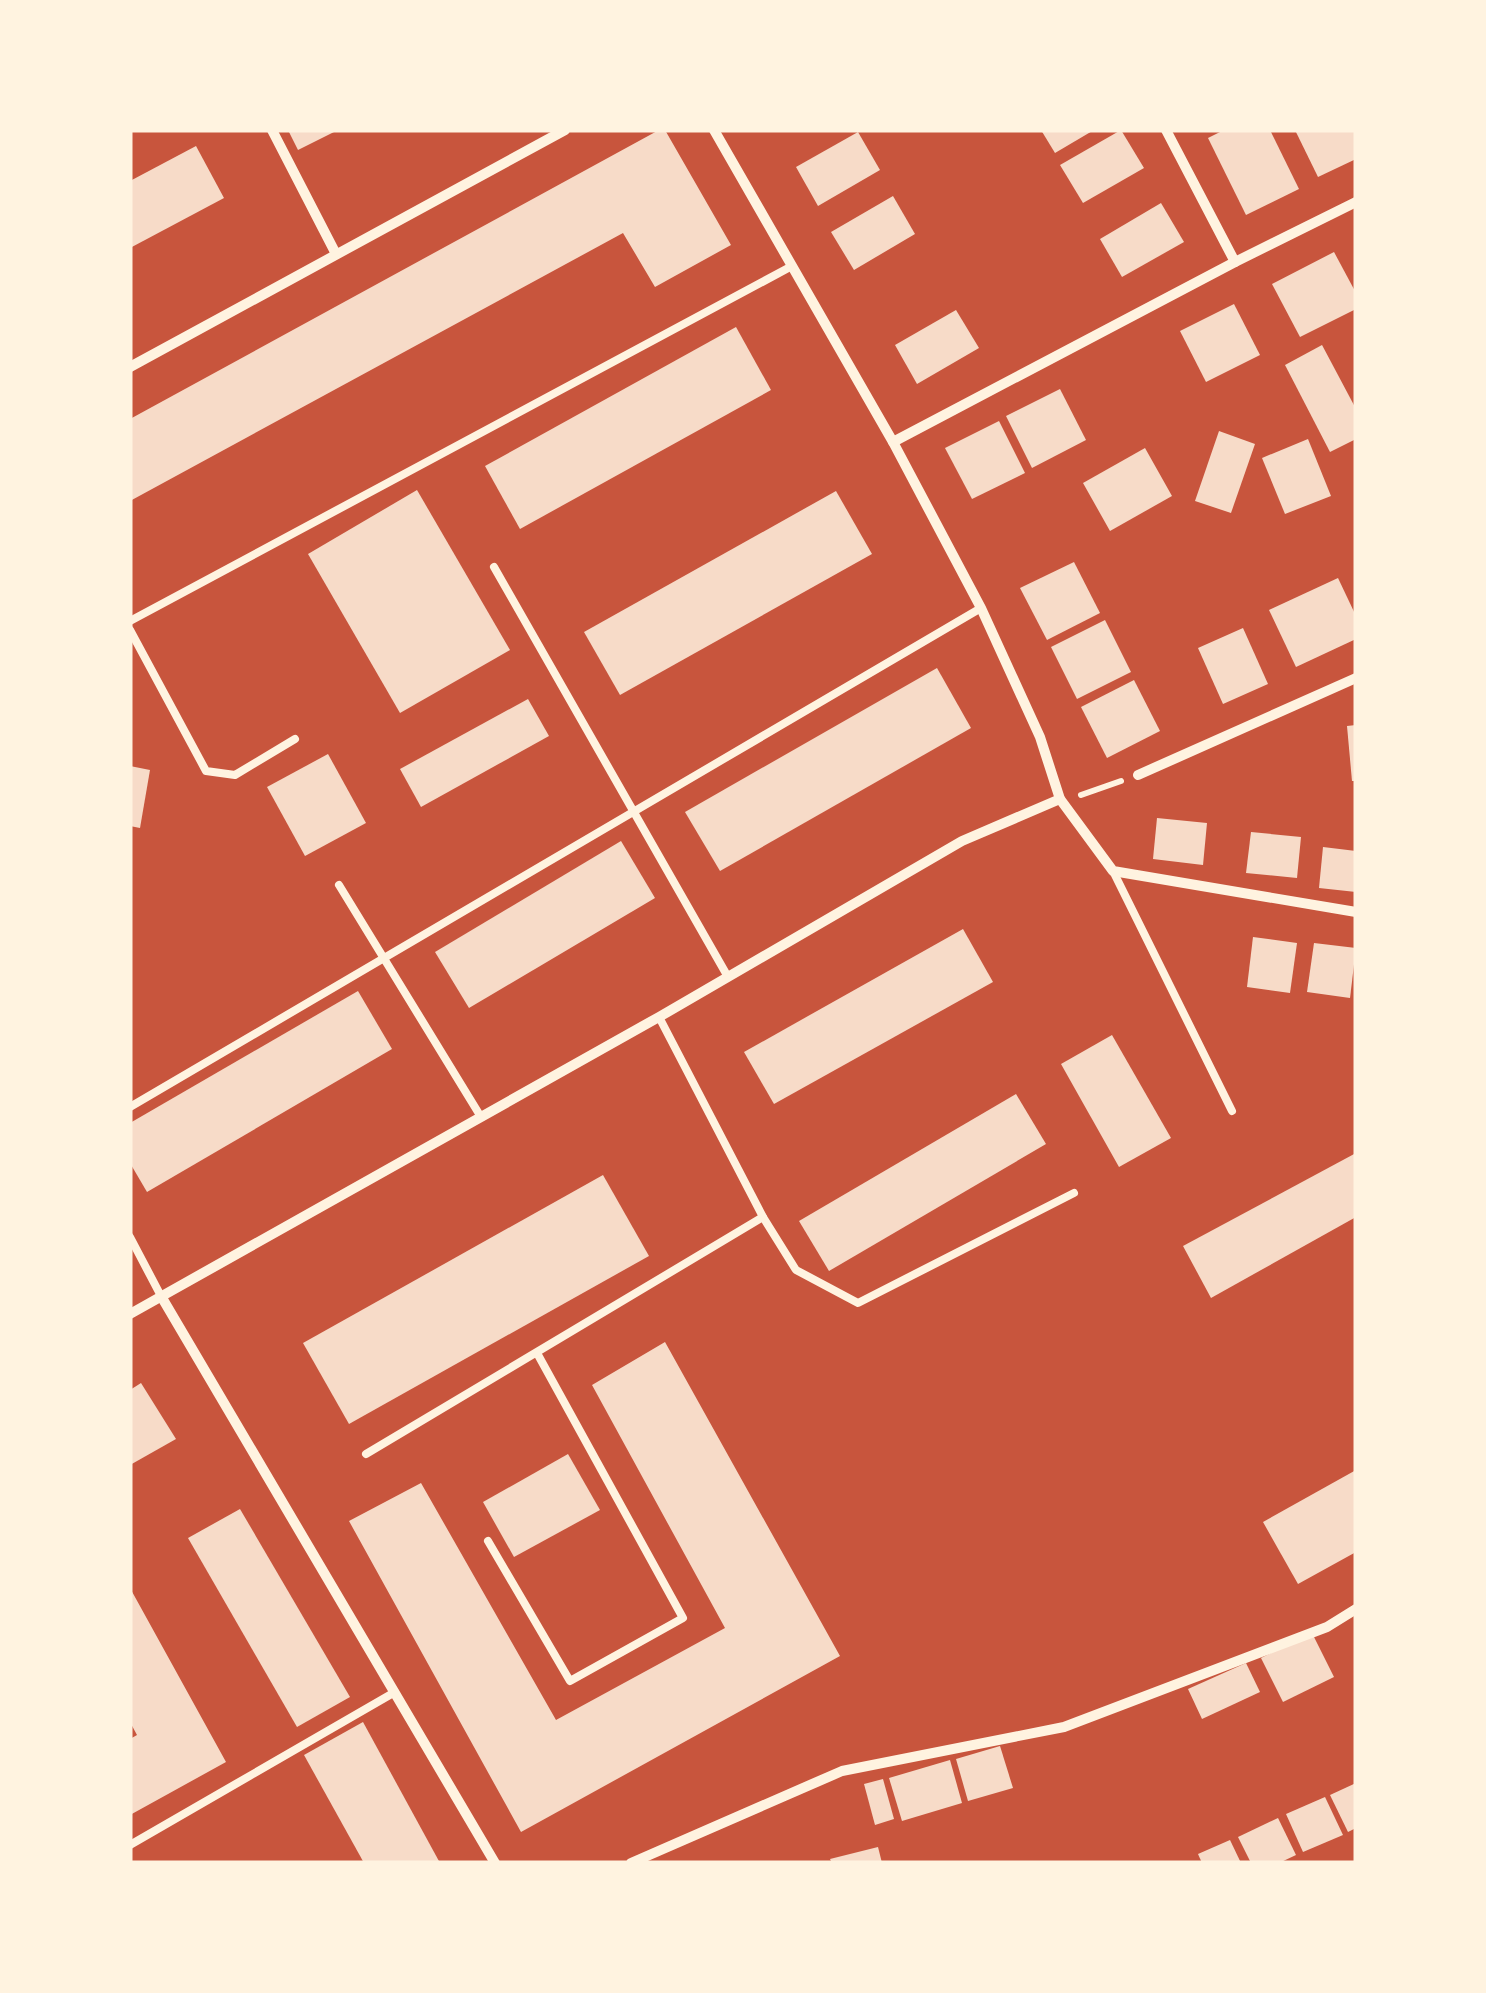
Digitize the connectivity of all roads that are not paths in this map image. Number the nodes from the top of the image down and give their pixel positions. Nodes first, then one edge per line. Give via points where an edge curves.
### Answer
1 (272, 130) edge
2 (564, 130) edge
3 (714, 130) edge
4 (1166, 130) edge
5 (1356, 202) edge
6 (336, 254) junction
7 (1235, 262) junction
8 (792, 266) junction
9 (130, 367) edge
10 (893, 442) junction
11 (494, 567) dead end
12 (981, 608) junction
13 (130, 621) edge
14 (130, 630) edge
15 (1356, 678) edge
16 (295, 740) dead end
17 (1138, 775) road end
18 (1060, 799) junction
19 (634, 812) junction
20 (1113, 871) junction
21 (339, 885) dead end
22 (1356, 912) edge
23 (728, 977) junction
24 (659, 1017) junction
25 (130, 1108) edge
26 (1232, 1111) dead end
27 (481, 1117) junction
28 (1074, 1192) dead end
29 (763, 1218) junction
30 (130, 1237) edge
31 (162, 1296) junction
32 (130, 1314) edge
33 (537, 1352) junction
34 (366, 1454) dead end
35 (488, 1541) dead end
36 (1356, 1608) edge
37 (394, 1692) junction
38 (130, 1845) edge
39 (495, 1863) edge
40 (631, 1863) edge

1 - 6 street
2 - 6 street
3 - 8 street
4 - 7 street
5 - 7 street
6 - 9 street
7 - 10 street
8 - 10 street
8 - 13 lane
10 - 12 street
11 - 19 lane
12 - 18 street via 1040,737
12 - 19 lane
14 - 16 lane via 206,771 236,774
15 - 17 street
18 - 20 street
18 - 23 street via 962,841
19 - 23 lane
19 - 25 lane
20 - 22 street
20 - 26 lane
21 - 27 lane
23 - 24 street
24 - 27 street
24 - 29 lane
27 - 31 street
28 - 29 lane via 858,1303 796,1270
29 - 33 lane
30 - 31 lane
31 - 32 street
31 - 37 street
33 - 34 lane
33 - 35 lane via 683,1618 570,1681
36 - 40 street via 1327,1626 1064,1727 842,1771
37 - 38 lane
37 - 39 street

